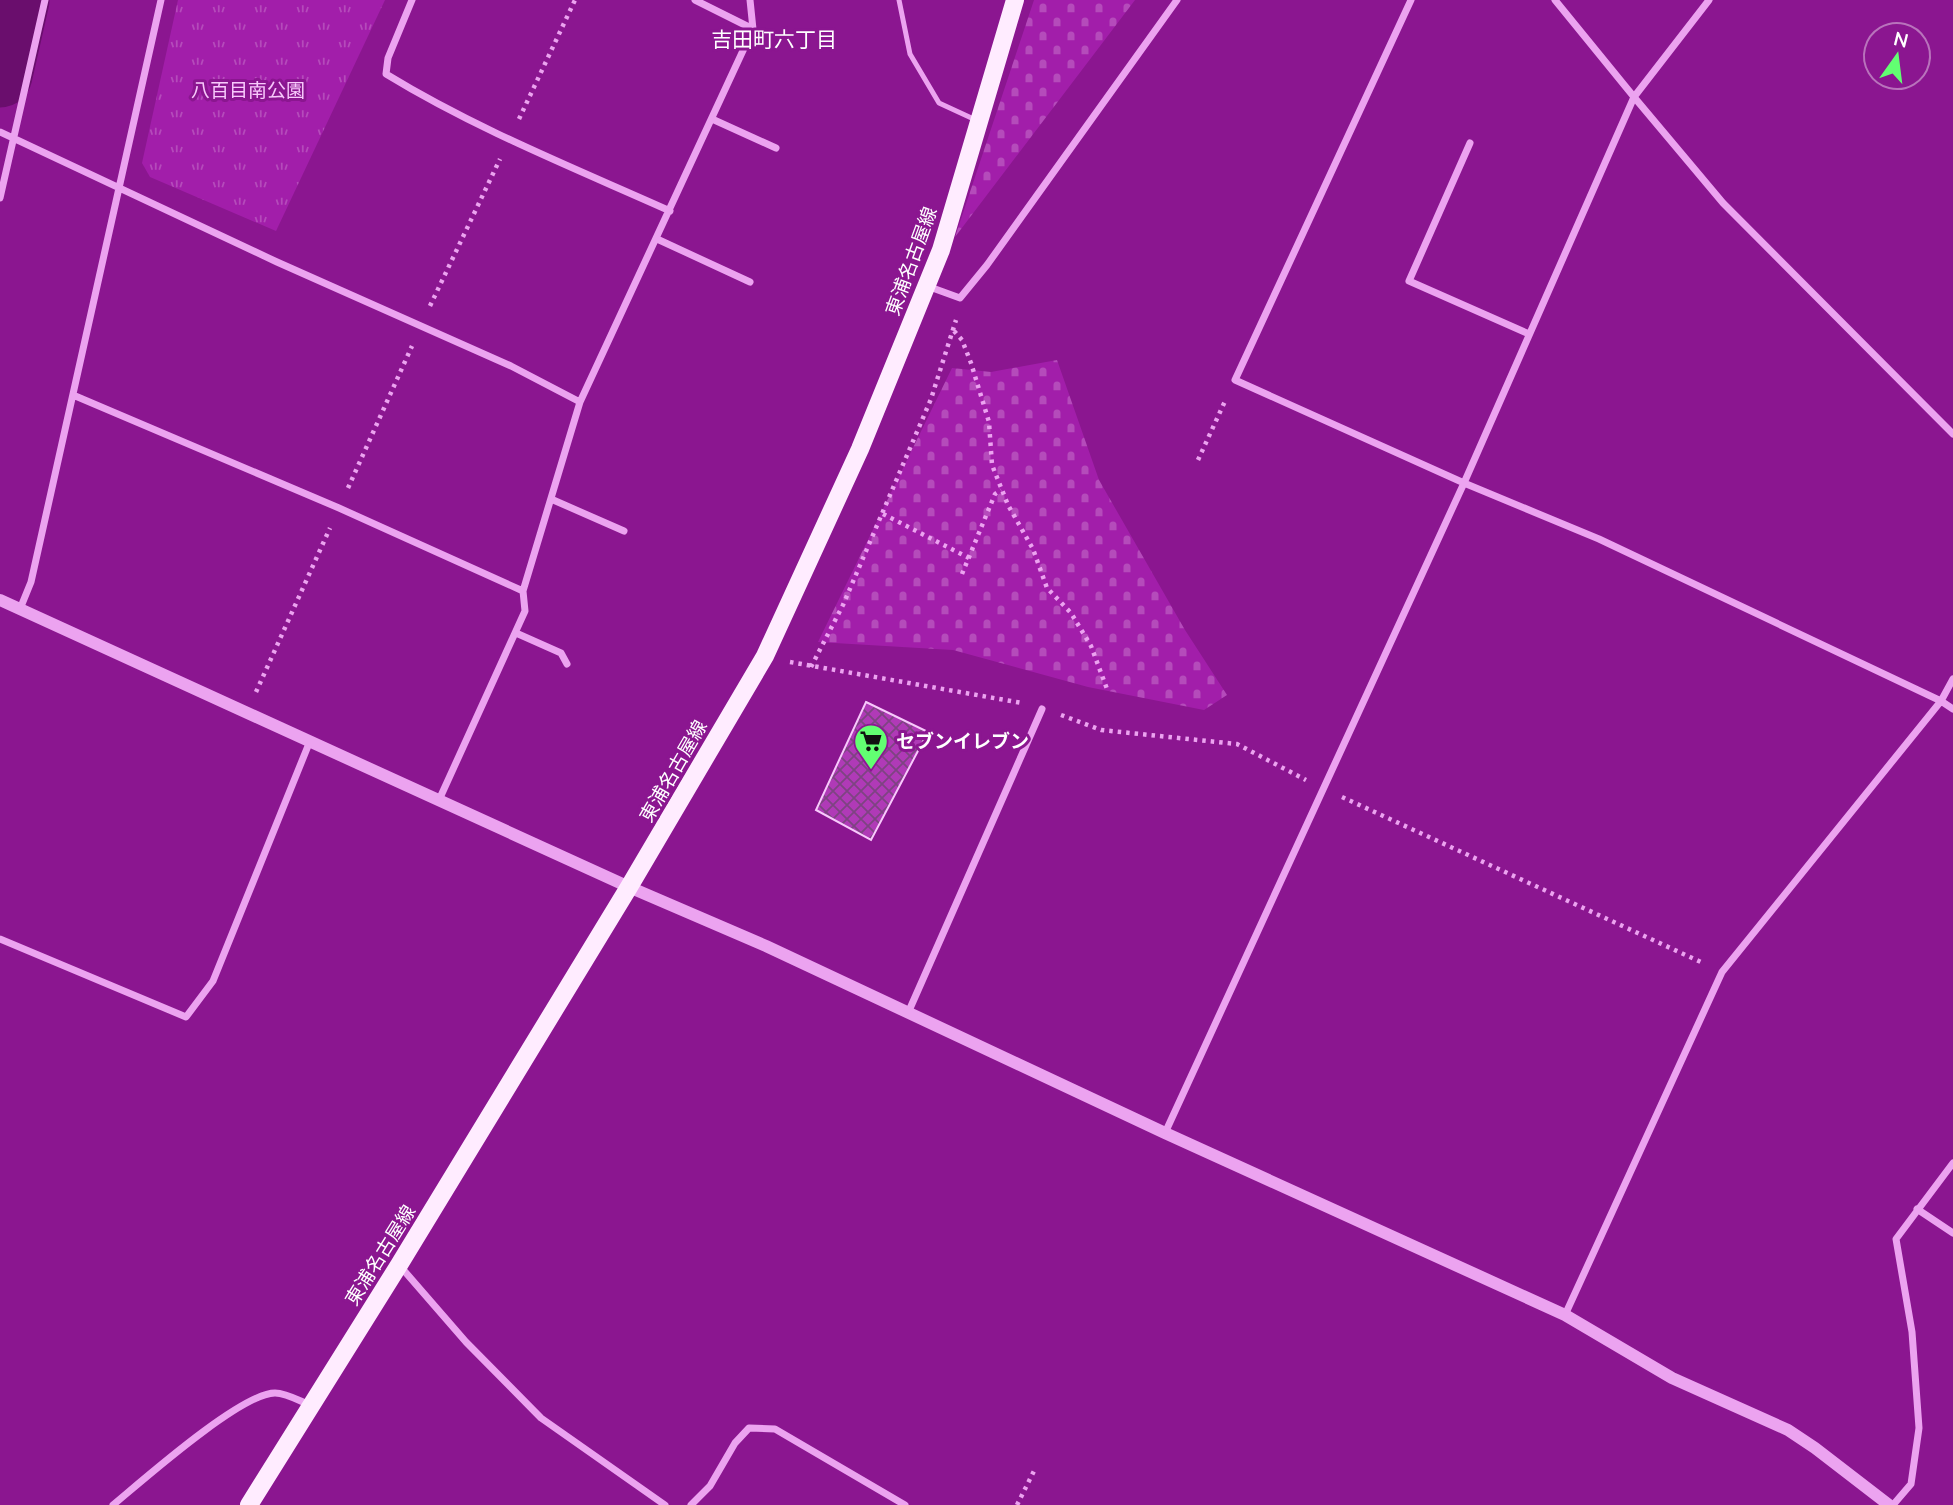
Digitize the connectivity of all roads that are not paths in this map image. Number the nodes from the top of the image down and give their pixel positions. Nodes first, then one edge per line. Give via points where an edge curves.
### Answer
1 (45, 0) edge
2 (161, 0) edge
3 (412, 0) edge
4 (695, 0) edge
5 (750, 0) edge
6 (899, 0) edge
7 (1015, 0) edge
8 (1177, 0) edge
9 (1410, 0) edge
10 (1555, 0) edge
11 (1709, 0) edge
12 (753, 29) junction
13 (1633, 97) junction
14 (712, 119) junction
15 (979, 122) junction
16 (0, 132) edge
17 (13, 138) junction
18 (1470, 143) dead end
19 (776, 148) dead end
20 (118, 186) junction
21 (0, 198) edge
22 (670, 211) junction
23 (657, 239) junction
24 (750, 282) dead end
25 (927, 286) junction
26 (1529, 334) junction
27 (73, 395) junction
28 (580, 402) junction
29 (1953, 434) edge
30 (1464, 483) junction
31 (551, 499) junction
32 (624, 531) dead end
33 (523, 591) junction
34 (0, 600) edge
35 (20, 609) junction
36 (516, 633) junction
37 (567, 664) dead end
38 (1953, 680) edge
39 (1941, 701) junction
40 (1042, 709) road end
41 (1953, 709) edge
42 (310, 741) junction
43 (439, 800) junction
44 (629, 887) junction
45 (0, 939) edge
46 (908, 1013) junction
47 (1165, 1133) junction
48 (1953, 1163) edge
49 (1917, 1209) junction
50 (1953, 1233) edge
51 (399, 1265) junction
52 (1565, 1315) junction
53 (311, 1405) junction
54 (113, 1505) edge
55 (249, 1505) edge
56 (665, 1505) edge
57 (691, 1505) edge
58 (905, 1505) edge
59 (1891, 1505) edge

1 - 17 street
2 - 20 street
3 - 22 street via 386,74 428,100
4 - 12 street
5 - 12 street
6 - 15 lane via 910,54 939,103
7 - 15 main road, 東浦名古屋線
8 - 25 street via 960,298
9 - 30 street via 1236,380
10 - 13 street
11 - 13 street
12 - 14 street
13 - 26 street
13 - 29 street via 1723,203
14 - 19 street
14 - 22 street
15 - 25 main road, 東浦名古屋線
16 - 17 street
17 - 20 street
17 - 21 street
18 - 26 street via 1409,281
20 - 27 street
20 - 28 street
22 - 23 street
23 - 24 street
23 - 28 street
25 - 44 main road, 東浦名古屋線 via 860,449 765,656
26 - 30 street
27 - 33 street
27 - 35 street via 31,582
28 - 31 street
30 - 39 street via 1611,544
30 - 47 street
31 - 32 street
31 - 33 street
33 - 36 street via 524,611
34 - 35 street
35 - 42 street
36 - 37 street via 561,653
36 - 43 street
38 - 39 street
39 - 41 street
39 - 52 street via 1722,972
40 - 46 street
42 - 43 street
42 - 45 street via 213,981 186,1017
43 - 44 street
44 - 46 street
44 - 51 main road, 東浦名古屋線
46 - 47 street
47 - 52 street
48 - 49 street
49 - 50 street
49 - 59 street via 1896,1239 1912,1332 1919,1427 1911,1484
51 - 53 main road, 東浦名古屋線
51 - 56 street via 541,1418
52 - 59 street via 1672,1378 1787,1430
53 - 54 street via 276,1393 257,1396 188,1443
53 - 55 main road, 東浦名古屋線
57 - 58 street via 710,1486 749,1428 775,1429

